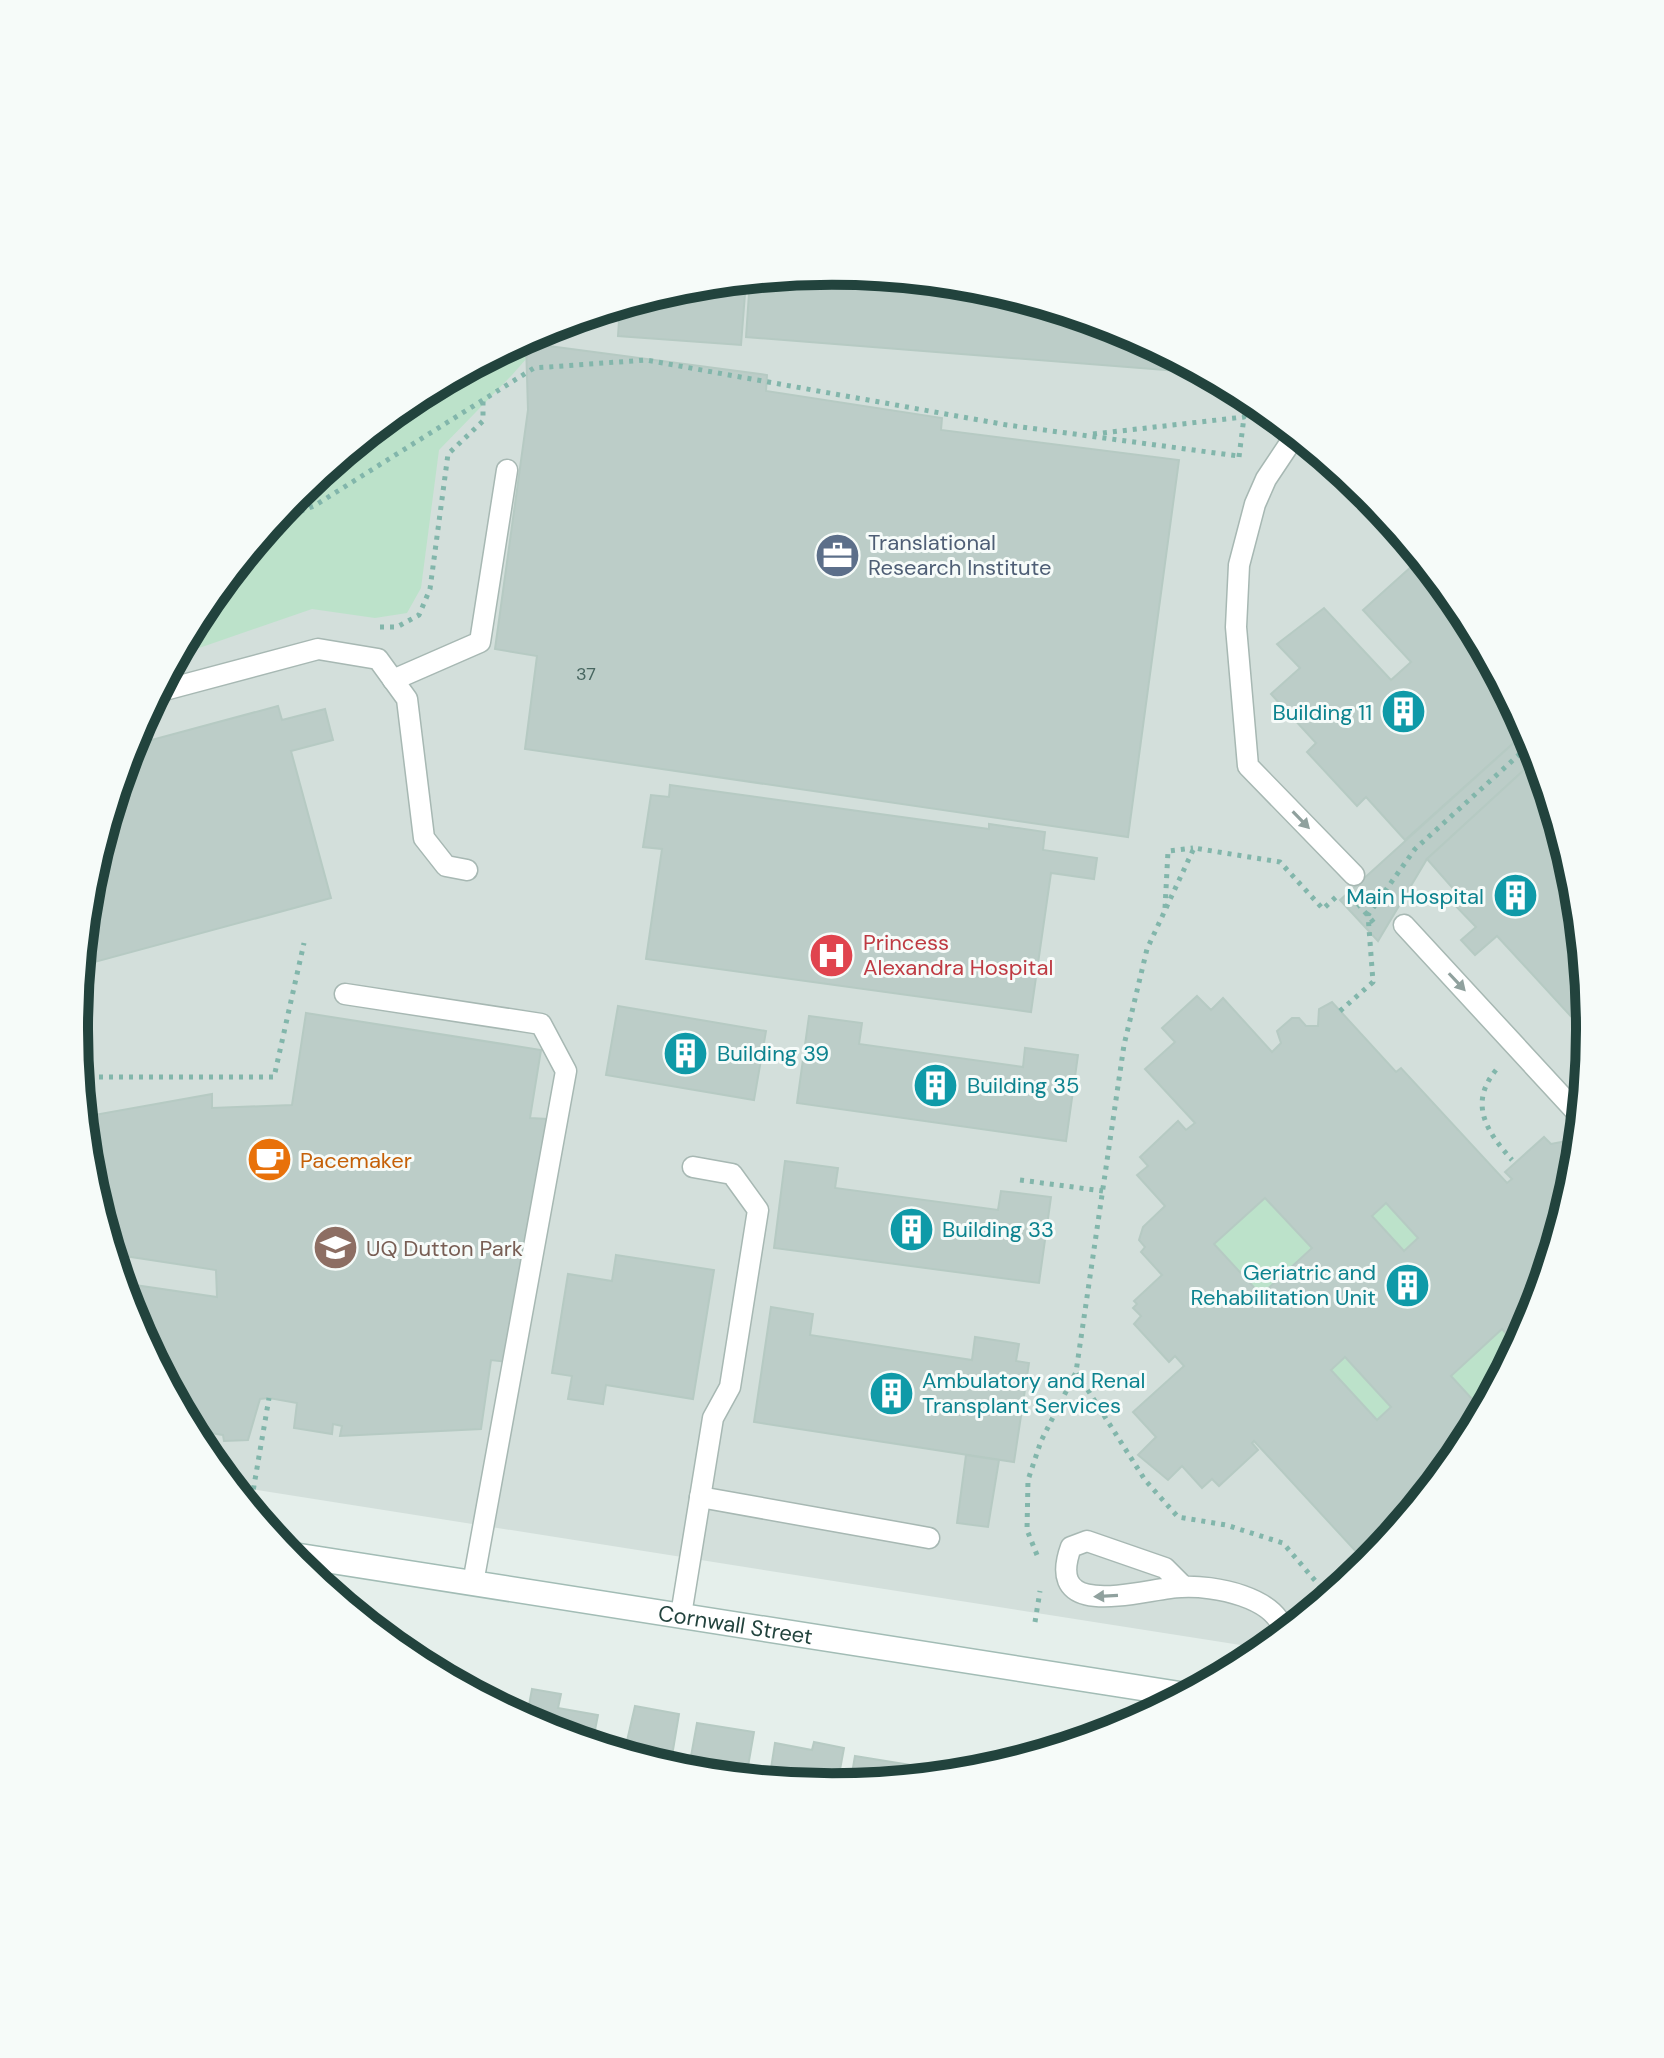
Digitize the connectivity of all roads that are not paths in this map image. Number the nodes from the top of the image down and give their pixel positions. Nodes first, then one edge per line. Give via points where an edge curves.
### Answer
1 (1290, 443) edge
2 (507, 470) dead end
3 (393, 680) junction
4 (171, 688) edge
5 (467, 870) dead end
6 (1349, 882) road end
7 (1404, 925) dead end
8 (345, 994) dead end
9 (1572, 1107) edge
10 (693, 1167) dead end
11 (700, 1497) junction
12 (929, 1538) dead end
13 (308, 1557) edge
14 (473, 1583) junction
15 (1183, 1586) junction
16 (681, 1615) junction
17 (1282, 1621) edge
18 (1168, 1692) edge

1 -> 6 lane via 1255,504 1239,565 1236,627 1248,766
2 - 3 lane via 480,642
3 - 4 lane via 378,659 318,649
3 - 5 lane via 407,699 424,838 446,866
7 -> 9 lane
8 - 14 lane via 541,1024 566,1071
10 - 11 lane via 732,1174 758,1210 730,1387 713,1418
11 - 12 lane
11 - 16 lane
13 - 14 main road, Cornwall Street
14 - 16 main road, Cornwall Street
15 -> 15 lane via 1099,1599 1082,1594 1065,1563 1071,1547 1087,1541 1165,1568
15 - 17 lane via 1263,1603
16 - 18 main road, Cornwall Street

